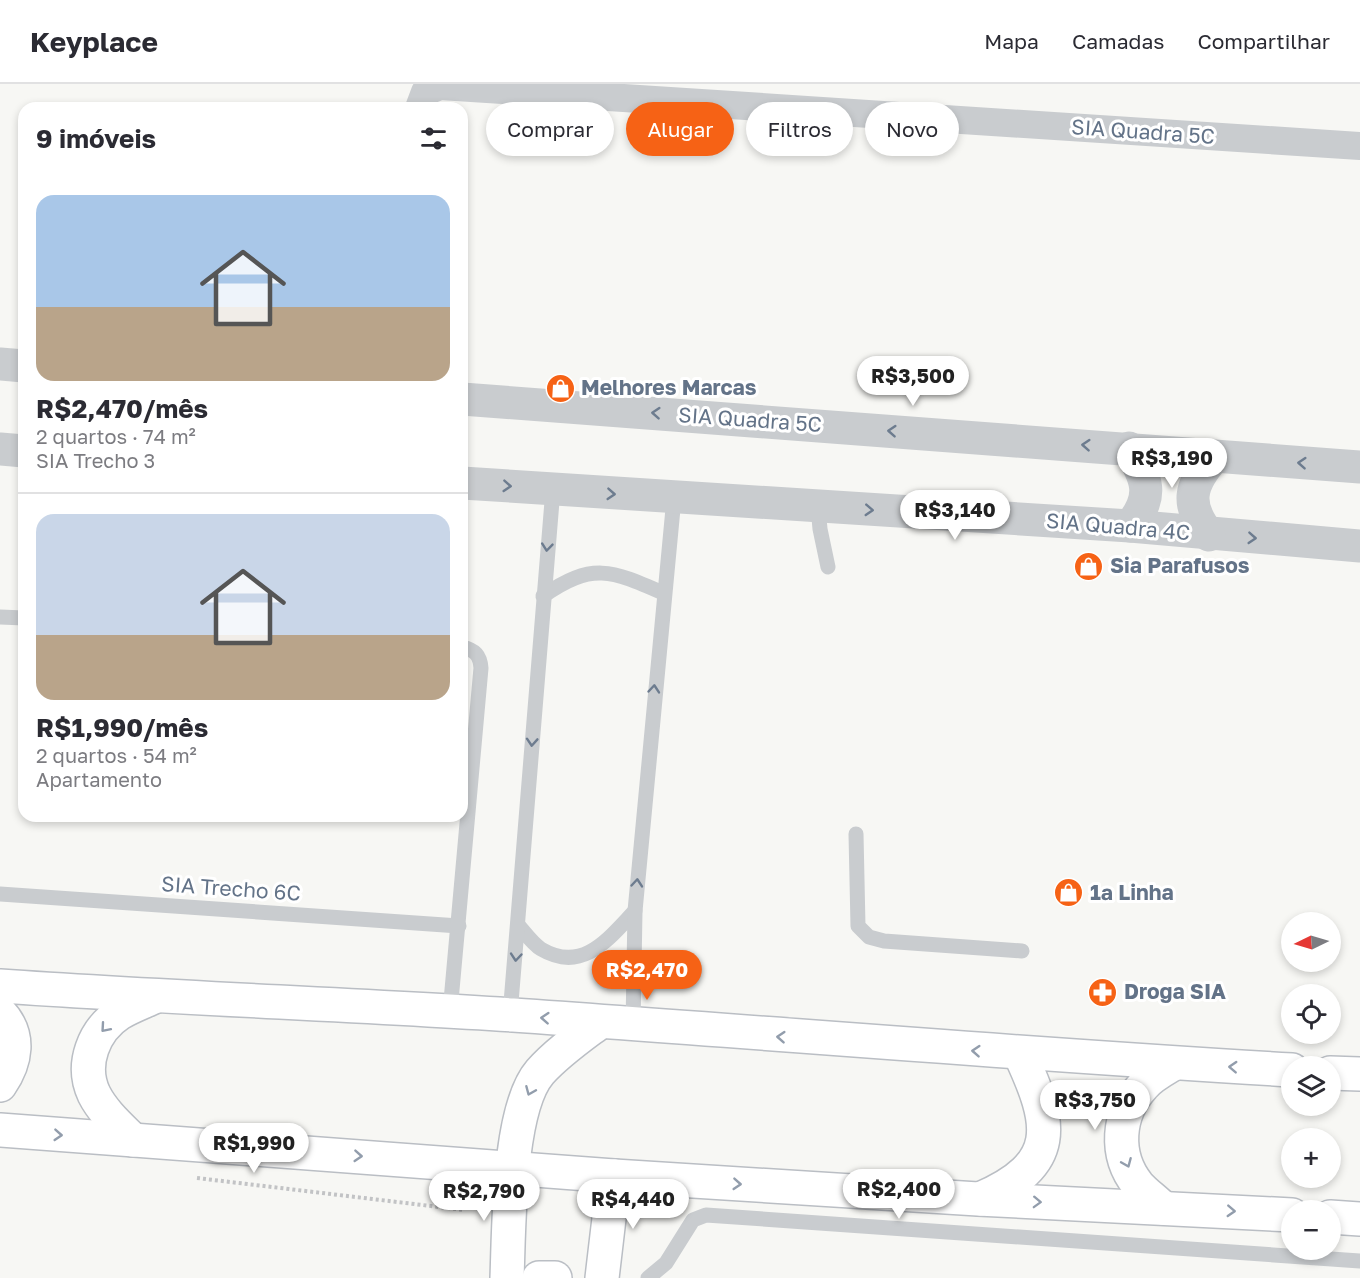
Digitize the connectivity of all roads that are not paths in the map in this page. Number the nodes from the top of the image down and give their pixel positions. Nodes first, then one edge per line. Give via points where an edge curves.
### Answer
1 (422, 100) edge
2 (1360, 146) edge
3 (0, 364) edge
4 (18, 366) edge
5 (468, 399) edge
6 (1129, 448) junction
7 (0, 449) edge
8 (18, 450) edge
9 (1214, 457) junction
10 (1360, 467) edge
11 (468, 483) edge
12 (553, 489) junction
13 (674, 498) junction
14 (818, 507) junction
15 (1130, 526) junction
16 (1209, 535) junction
17 (1360, 546) edge
18 (828, 567) dead end
19 (663, 593) junction
20 (543, 596) junction
21 (0, 616) edge
22 (18, 618) edge
23 (468, 649) edge
24 (468, 820) edge
25 (468, 822) edge
26 (856, 834) dead end
27 (0, 894) edge
28 (635, 910) junction
29 (518, 925) junction
30 (459, 926) junction
31 (1022, 951) dead end
32 (0, 986) edge
33 (154, 997) junction
34 (450, 1012) junction
35 (0, 1013) edge
36 (510, 1015) junction
37 (600, 1022) junction
38 (633, 1026) junction
39 (1020, 1054) junction
40 (1173, 1064) junction
41 (1281, 1069) edge
42 (1341, 1073) edge
43 (1360, 1074) edge
44 (0, 1085) edge
45 (0, 1130) edge
46 (133, 1140) junction
47 (511, 1168) junction
48 (614, 1176) junction
49 (978, 1199) junction
50 (1163, 1208) junction
51 (1281, 1214) edge
52 (1341, 1218) edge
53 (1360, 1219) edge
54 (1360, 1261) edge
55 (507, 1278) edge
56 (539, 1278) edge
57 (555, 1278) edge
58 (602, 1278) edge
59 (648, 1278) edge

1 - 2 street, SIA Quadra 5C via 440,86
3 - 4 street
6 -> 5 street, SIA Quadra 5C
6 - 9 street, SIA Quadra 5C
6 - 15 street via 1147,487 1142,512
7 - 8 street
10 -> 9 street, SIA Quadra 5C
9 - 16 street via 1198,475 1192,496 1196,519
11 -> 12 street, SIA Quadra 4C
12 -> 13 street, SIA Quadra 4C
12 -> 20 lane
13 - 14 street, SIA Quadra 4C
13 - 19 lane
14 -> 15 street, SIA Quadra 4C
14 - 18 lane
15 - 16 street, SIA Quadra 4C
16 -> 17 street, SIA Quadra 4C
19 - 20 lane via 606,573 584,574
28 -> 19 lane
20 -> 29 lane
21 - 22 lane
23 - 24 lane via 480,657 481,668
25 - 30 lane
26 - 31 lane via 858,926 869,937
27 - 30 lane, SIA Trecho 6C
28 - 29 lane via 599,948 580,956 559,956 540,948
28 - 38 lane
29 -> 36 lane
30 - 34 lane
32 - 33 main road
33 - 34 main road
33 -> 46 main road via 103,1026 92,1047 88,1068 94,1093 109,1116
34 - 36 main road
35 - 44 main road via 16,1045 10,1070
37 -> 36 main road
37 - 38 main road
37 -> 47 main road via 539,1073 523,1112
39 -> 38 main road
39 - 40 main road
39 - 49 main road via 1044,1119 1042,1147 1031,1169 1008,1187
41 -> 40 main road
40 -> 50 main road via 1144,1084 1128,1106 1120,1133 1124,1158 1138,1185
42 - 43 main road
45 -> 46 main road
46 -> 47 main road
47 - 48 main road
47 - 55 main road
48 -> 49 main road
48 - 58 main road
49 -> 50 main road
50 -> 51 main road
52 - 53 main road
54 - 59 lane via 706,1215 693,1220 666,1263
56 - 57 main road

